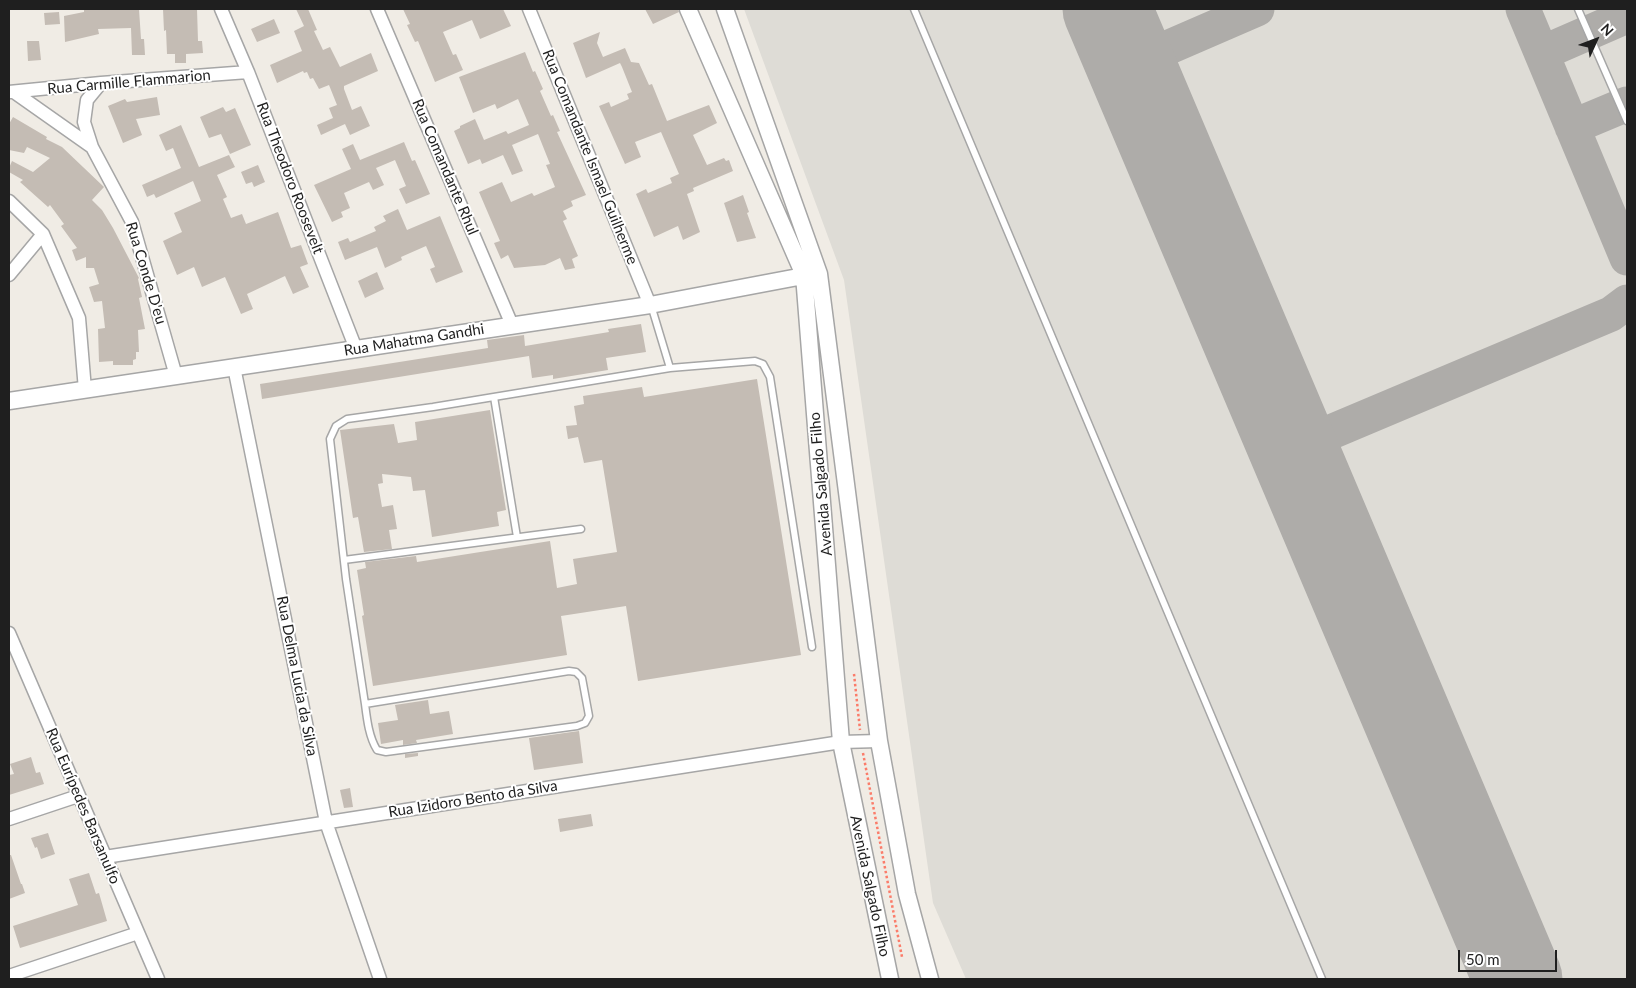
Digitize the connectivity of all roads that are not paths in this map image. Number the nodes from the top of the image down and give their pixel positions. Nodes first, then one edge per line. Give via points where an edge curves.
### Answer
1 (221, 9) edge
2 (377, 9) edge
3 (529, 9) edge
4 (688, 9) edge
5 (725, 9) edge
6 (914, 9) edge
7 (1578, 9) edge
8 (248, 72) junction
9 (101, 83) junction
10 (11, 92) edge
11 (1627, 121) edge
12 (92, 147) junction
13 (9, 201) edge
14 (42, 234) junction
15 (9, 275) edge
16 (812, 275) junction
17 (650, 304) junction
18 (512, 325) junction
19 (356, 349) junction
20 (234, 367) junction
21 (670, 368) junction
22 (176, 376) junction
23 (85, 390) junction
24 (494, 397) junction
25 (9, 401) edge
26 (581, 529) dead end
27 (517, 537) junction
28 (344, 560) junction
29 (9, 633) edge
30 (812, 647) dead end
31 (14, 661) edge
32 (365, 704) junction
33 (879, 741) junction
34 (841, 742) junction
35 (78, 796) junction
36 (9, 819) edge
37 (326, 822) junction
38 (105, 857) junction
39 (138, 933) junction
40 (9, 976) edge
41 (158, 979) edge
42 (380, 979) edge
43 (890, 979) edge
44 (930, 979) edge
45 (1322, 979) edge

1 - 8 street, Rua Theodoro Roosevelt
2 - 18 street, Rua Comandante Rhul
3 - 17 street, Rua Comandante Ismael Guilherme
4 - 16 street, Avenida Salgado Filho
5 - 16 street, Avenida Salgado Filho
6 - 45 lane
7 - 11 lane
8 - 9 street, Rua Carmille Flammarion
8 - 19 street, Rua Theodoro Roosevelt
9 - 10 street, Rua Carmille Flammarion
9 - 12 street, Rua Conde D'eu via 87,100 84,122
10 - 12 street, Rua Conde D'eu
12 - 22 street, Rua Conde D'eu via 132,222
13 - 14 street
14 - 15 street
14 - 23 street via 79,318
16 - 17 street, Rua Mahatma Gandhi
16 - 33 street
16 - 34 street, Avenida Salgado Filho
17 - 18 street, Rua Mahatma Gandhi
17 - 21 lane
18 - 19 street, Rua Mahatma Gandhi
19 - 20 street, Rua Mahatma Gandhi
20 - 22 street, Rua Mahatma Gandhi
20 - 37 street, Rua Delma Lucia da Silva
21 - 24 lane
21 - 30 lane via 755,361 763,364 770,377
22 - 23 street, Rua Mahatma Gandhi
23 - 25 street, Rua Mahatma Gandhi
24 - 27 lane
24 - 28 lane via 347,419 336,426 330,439
26 - 27 lane
27 - 28 lane
28 - 32 lane
29 - 31 street, Rua Eurípedes Barsanulfo
31 - 35 street, Rua Eurípedes Barsanulfo
32 - 32 lane via 569,670 582,678 589,716 585,723 577,726 386,752 377,750 373,742
33 - 34 street, Rua Izidoro Bento da Silva
33 - 44 street via 906,894
34 - 37 street, Rua Izidoro Bento da Silva
34 - 43 street, Avenida Salgado Filho
35 - 36 street
35 - 38 street, Rua Eurípedes Barsanulfo
37 - 38 street, Rua Izidoro Bento da Silva
37 - 42 street, Rua Delma Lucia da Silva
38 - 39 street, Rua Eurípedes Barsanulfo
39 - 40 street
39 - 41 street, Rua Eurípedes Barsanulfo

